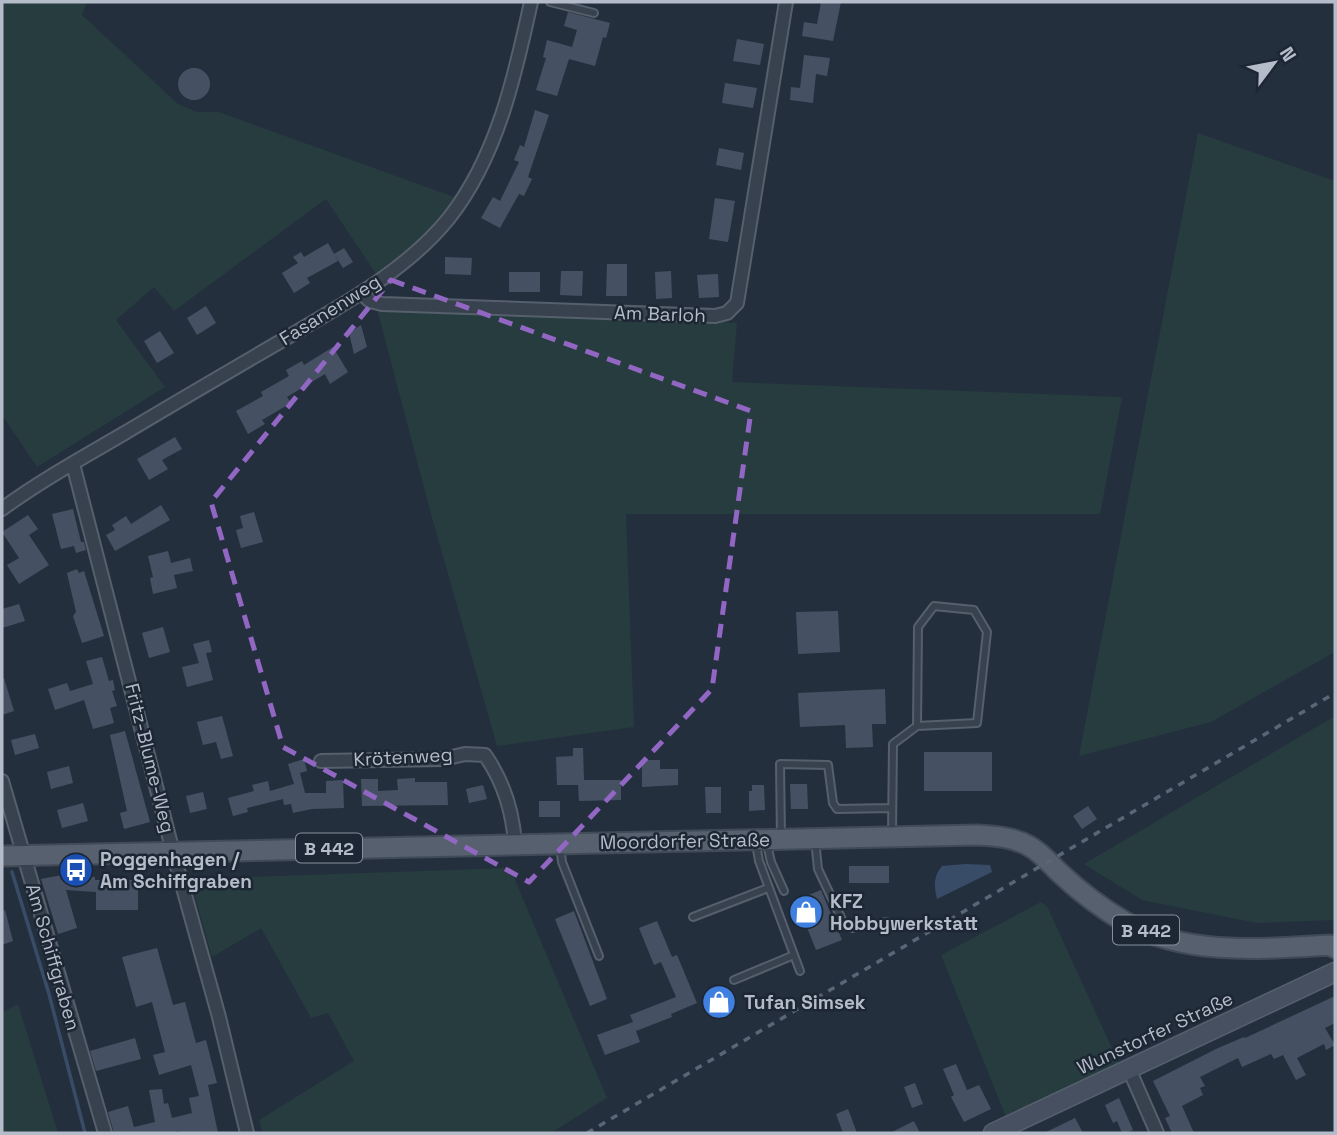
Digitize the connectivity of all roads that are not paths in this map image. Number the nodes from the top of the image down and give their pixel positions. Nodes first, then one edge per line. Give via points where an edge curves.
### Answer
1 (531, 2) edge
2 (550, 2) edge
3 (786, 2) edge
4 (594, 13) dead end
5 (361, 293) junction
6 (73, 464) junction
7 (2, 509) edge
8 (917, 726) junction
9 (321, 761) dead end
10 (2, 781) edge
11 (892, 808) junction
12 (892, 836) junction
13 (815, 838) junction
14 (768, 839) junction
15 (560, 843) junction
16 (515, 844) junction
17 (173, 852) junction
18 (24, 855) junction
19 (2, 856) edge
20 (768, 888) junction
21 (784, 891) dead end
22 (693, 917) dead end
23 (887, 922) dead end
24 (1335, 948) edge
25 (793, 955) junction
26 (599, 956) dead end
27 (800, 971) dead end
28 (1335, 972) edge
29 (734, 980) dead end
30 (1129, 1069) junction
31 (105, 1133) edge
32 (247, 1133) edge
33 (993, 1133) edge
34 (1157, 1133) edge

1 - 5 street, Fasanenweg via 501,118 474,178 449,217 416,253
2 - 4 lane
3 - 5 street, Am Barloh via 737,303 727,313 382,304
5 - 6 street, Fasanenweg
6 - 7 street, Fasanenweg
6 - 17 street, Fritz-Blume-Weg
8 - 8 lane via 977,723 987,632 974,610 934,606 918,626
8 - 11 lane via 893,744
9 - 16 street, Krötenweg via 485,755 497,772
10 - 18 street, Am Schiffgraben
11 - 12 lane
11 - 14 lane via 837,809 828,765 780,764
12 - 13 main road, Moordorfer Straße / B 442
12 - 24 main road, Moordorfer Straße / B 442 via 978,835 1015,840 1041,854 1125,922 1187,943 1222,948
13 - 14 main road, Moordorfer Straße / B 442
13 - 23 lane via 818,869 845,926
14 - 15 main road, Moordorfer Straße / B 442
14 - 20 lane via 759,861
14 - 21 lane via 771,862
15 - 16 main road, Moordorfer Straße / B 442
15 - 26 lane via 562,862
16 - 17 main road, Moordorfer Straße / B 442
17 - 18 main road, Moordorfer Straße / B 442
17 - 32 street, Fritz-Blume-Weg
18 - 19 main road, Moordorfer Straße / B 442
18 - 31 street, Am Schiffgraben
20 - 22 lane
20 - 25 lane
25 - 27 lane
25 - 29 lane
28 - 30 street, Wunstorfer Straße
30 - 33 street, Wunstorfer Straße
30 - 34 street

